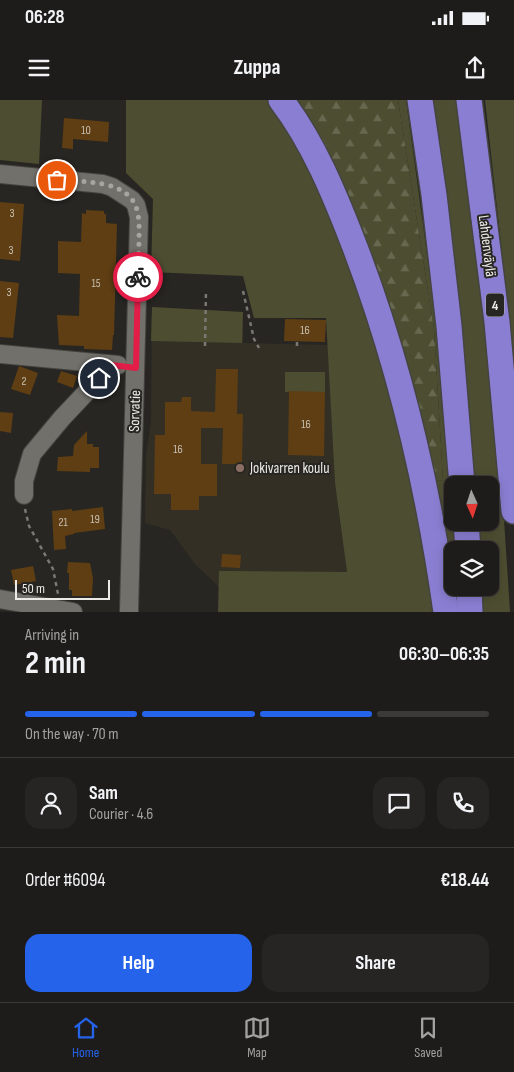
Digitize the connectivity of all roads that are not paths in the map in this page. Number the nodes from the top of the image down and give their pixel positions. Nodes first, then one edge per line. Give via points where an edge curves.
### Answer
1 (281, 100) edge
2 (420, 100) edge
3 (469, 100) edge
4 (0, 174) edge
5 (0, 354) edge
6 (112, 365) junction
7 (136, 368) junction
8 (461, 476) edge
9 (24, 495) road end
10 (514, 511) edge
11 (469, 596) edge
12 (0, 599) edge
13 (66, 611) edge
14 (129, 612) edge
15 (446, 612) edge
16 (470, 612) edge

1 - 15 highway via 308,141 326,178 381,323 402,389 428,502
2 - 8 highway via 449,326
3 - 10 highway, Lahdenväylä / 4 via 497,322
4 - 7 street, Sorvatie via 103,184 120,191 136,205 139,217
5 - 6 street
6 - 7 street
6 - 9 street via 32,454 24,481
7 - 14 street, Sorvatie
11 - 16 highway
12 - 13 street

